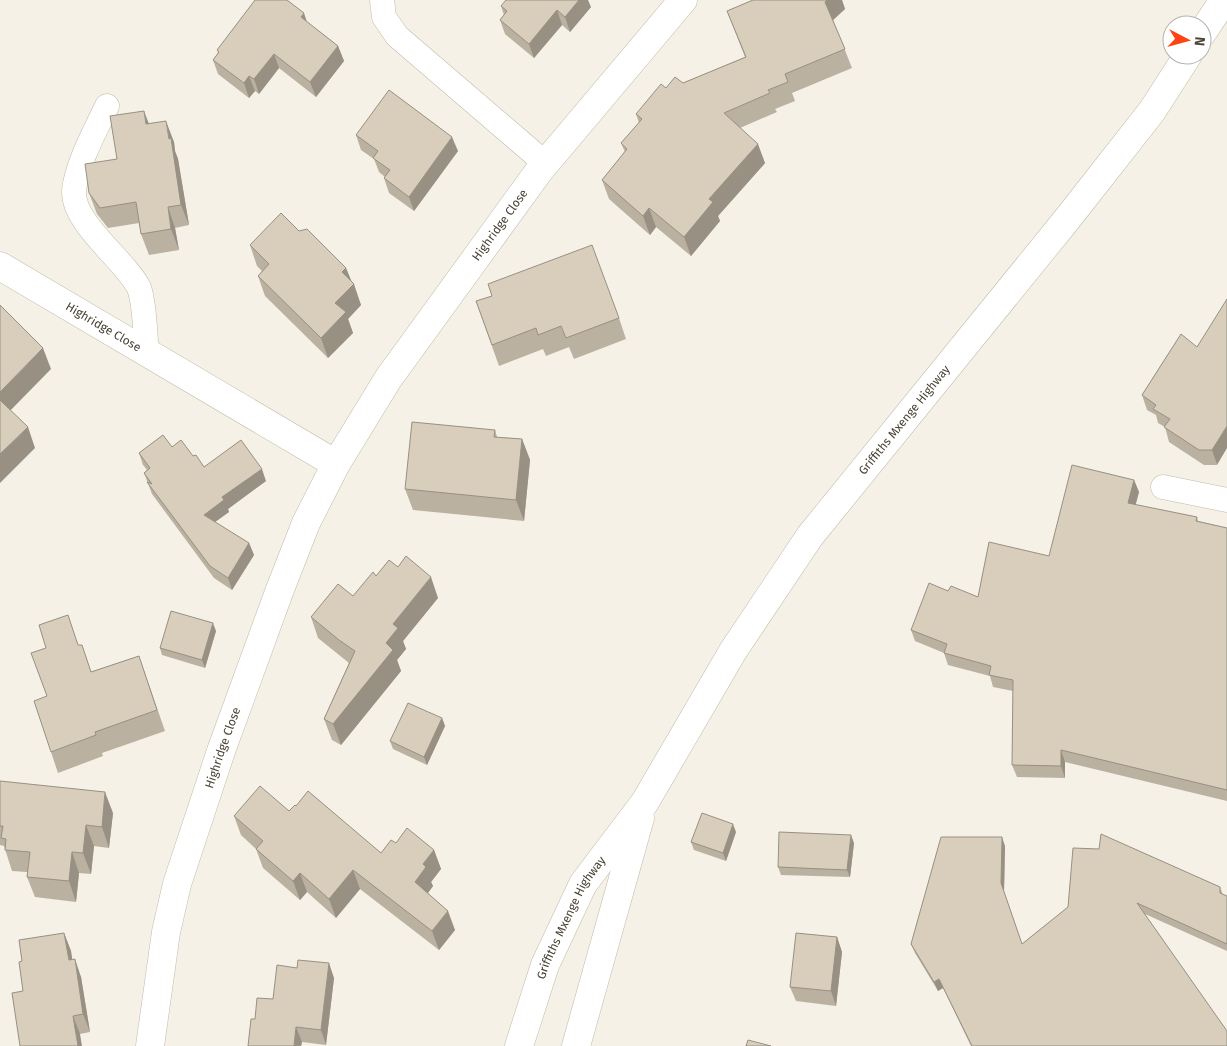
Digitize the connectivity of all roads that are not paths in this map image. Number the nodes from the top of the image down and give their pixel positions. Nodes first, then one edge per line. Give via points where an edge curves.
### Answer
1 (382, 0) edge
2 (683, 0) edge
3 (1224, 0) edge
4 (1212, 18) edge
5 (1182, 65) edge
6 (107, 106) dead end
7 (545, 164) junction
8 (0, 266) edge
9 (147, 352) junction
10 (336, 464) junction
11 (1163, 487) dead end
12 (1227, 500) edge
13 (644, 802) junction
14 (150, 1046) edge
15 (518, 1046) edge
16 (576, 1046) edge

1 - 7 lane via 384,17 397,36
2 - 7 street, Highridge Close
3 - 4 street
5 - 13 street, Griffiths Mxenge Highway via 1152,111 1080,203 810,536 733,651
6 - 9 lane via 78,172 74,193 80,214 139,289
7 - 10 street, Highridge Close via 388,379
8 - 9 street, Highridge Close
9 - 10 street, Highridge Close
10 - 14 street, Highridge Close via 306,523 279,592 177,884 166,932
11 - 12 lane
13 - 15 street, Griffiths Mxenge Highway via 583,884 545,965
13 - 16 street, Griffiths Mxenge Highway

